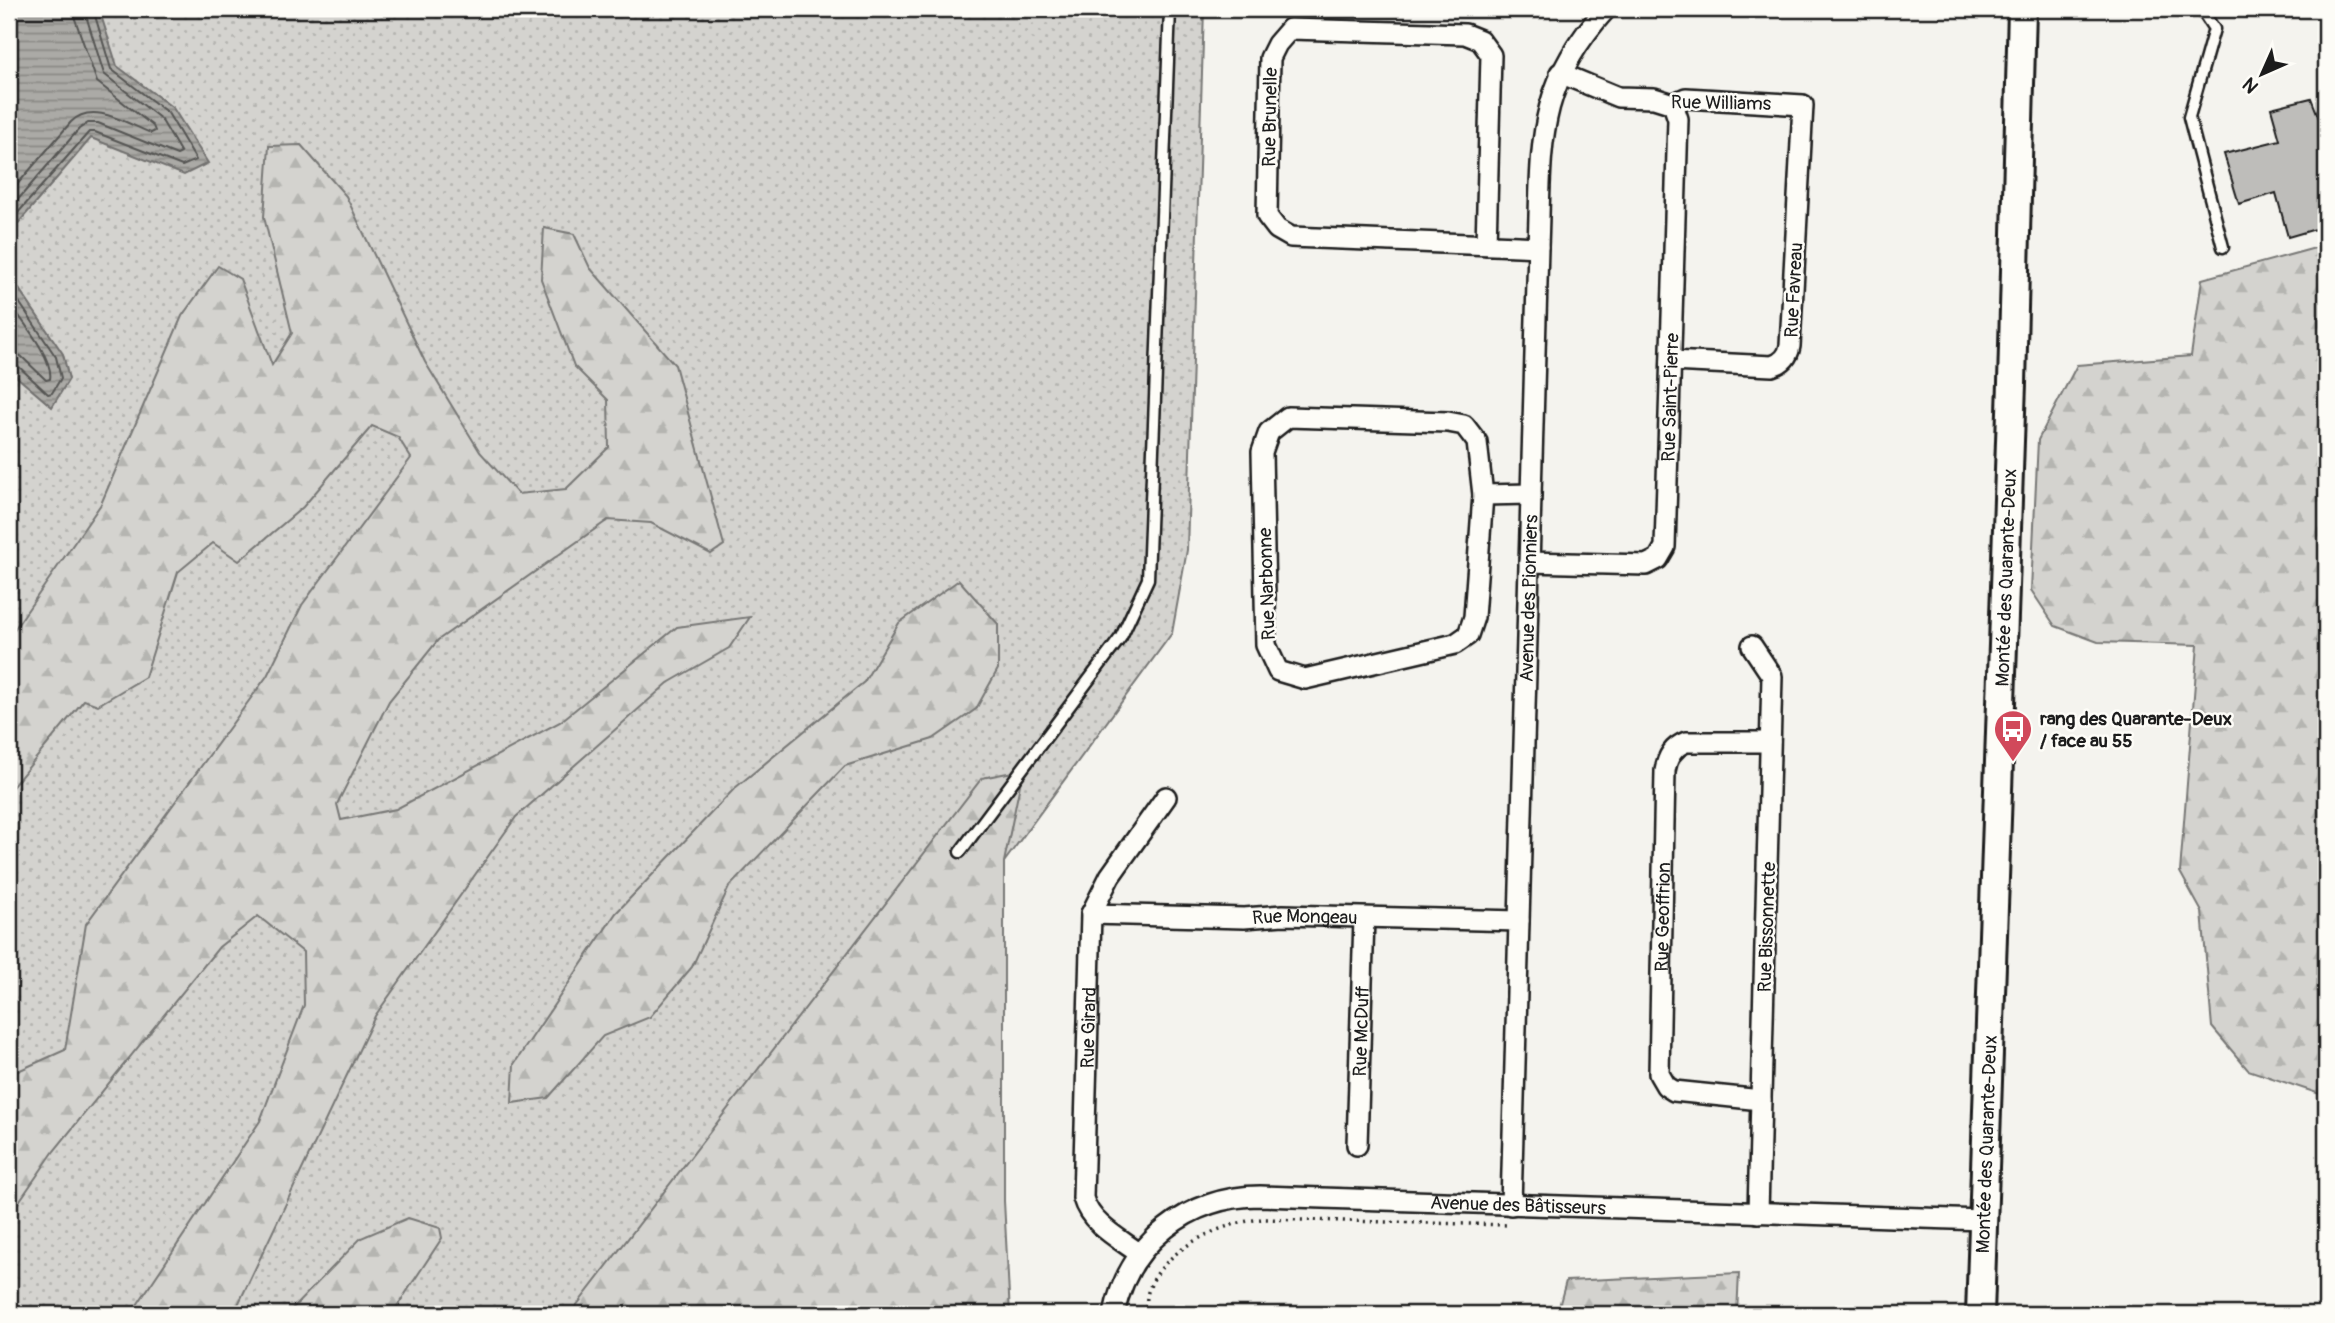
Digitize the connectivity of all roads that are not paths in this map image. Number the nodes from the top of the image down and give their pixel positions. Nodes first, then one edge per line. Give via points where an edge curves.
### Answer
1 (1170, 9) edge
2 (1606, 9) edge
3 (2022, 9) edge
4 (2201, 9) edge
5 (1560, 73) junction
6 (1673, 104) junction
7 (1803, 105) joint
8 (1486, 245) junction
9 (1538, 247) junction
10 (2223, 247) dead end
11 (1671, 361) junction
12 (1531, 494) junction
13 (1483, 495) junction
14 (1529, 562) junction
15 (1752, 646) dead end
16 (1770, 743) junction
17 (1166, 797) dead end
18 (960, 852) dead end
19 (1091, 914) junction
20 (1364, 918) junction
21 (1519, 920) junction
22 (1761, 1100) junction
23 (1357, 1145) dead end
24 (1758, 1213) junction
25 (1511, 1215) junction
26 (1983, 1220) junction
27 (1140, 1254) junction
28 (1114, 1314) edge
29 (1979, 1314) edge

1 - 18 lane via 1148,579 1121,637
2 - 5 street, Avenue des Pionniers via 1577,43
3 - 26 main road, Montée des Quarante-Deux
4 - 10 lane via 2214,29 2189,117
5 - 6 street, Rue Williams via 1618,97 1654,98
5 - 9 street, Avenue des Pionniers via 1543,135
6 - 7 street, Rue Williams via 1686,98
6 - 11 street, Rue Saint-Pierre via 1678,119
7 - 11 street, Rue Favreau via 1787,355 1772,366
8 - 8 street, Rue Brunelle via 1292,237 1277,229 1267,216 1270,58 1290,29 1465,34 1480,40 1491,55
8 - 9 street, Rue Brunelle
9 - 12 street, Avenue des Pionniers
11 - 14 street, Rue Saint-Pierre via 1661,555 1642,565
12 - 13 street
12 - 14 street, Avenue des Pionniers
13 - 13 street, Rue Narbonne via 1474,617 1468,635 1455,644 1305,679 1278,671 1266,645 1262,452 1269,432 1288,417 1464,425 1477,442
14 - 21 street, Avenue des Pionniers
15 - 16 street, Rue Bissonnette via 1772,677
16 - 22 street, Rue Bissonnette
16 - 22 street, Rue Geoffrion via 1686,742 1670,755 1665,771 1659,1074 1666,1086 1679,1092
17 - 19 street, Rue Girard via 1110,876
19 - 20 street, Rue Mongeau
19 - 27 street, Rue Girard via 1083,1198 1094,1219
20 - 21 street, Rue Mongeau
20 - 23 street, Rue McDuff
21 - 25 street, Avenue des Pionniers
22 - 24 street, Rue Bissonnette
24 - 25 street, Avenue des Bâtisseurs
24 - 26 street, Avenue des Bâtisseurs
25 - 27 street, Avenue des Bâtisseurs via 1235,1197 1187,1213
26 - 29 main road, Montée des Quarante-Deux
27 - 28 street, Avenue des Bâtisseurs via 1121,1287

